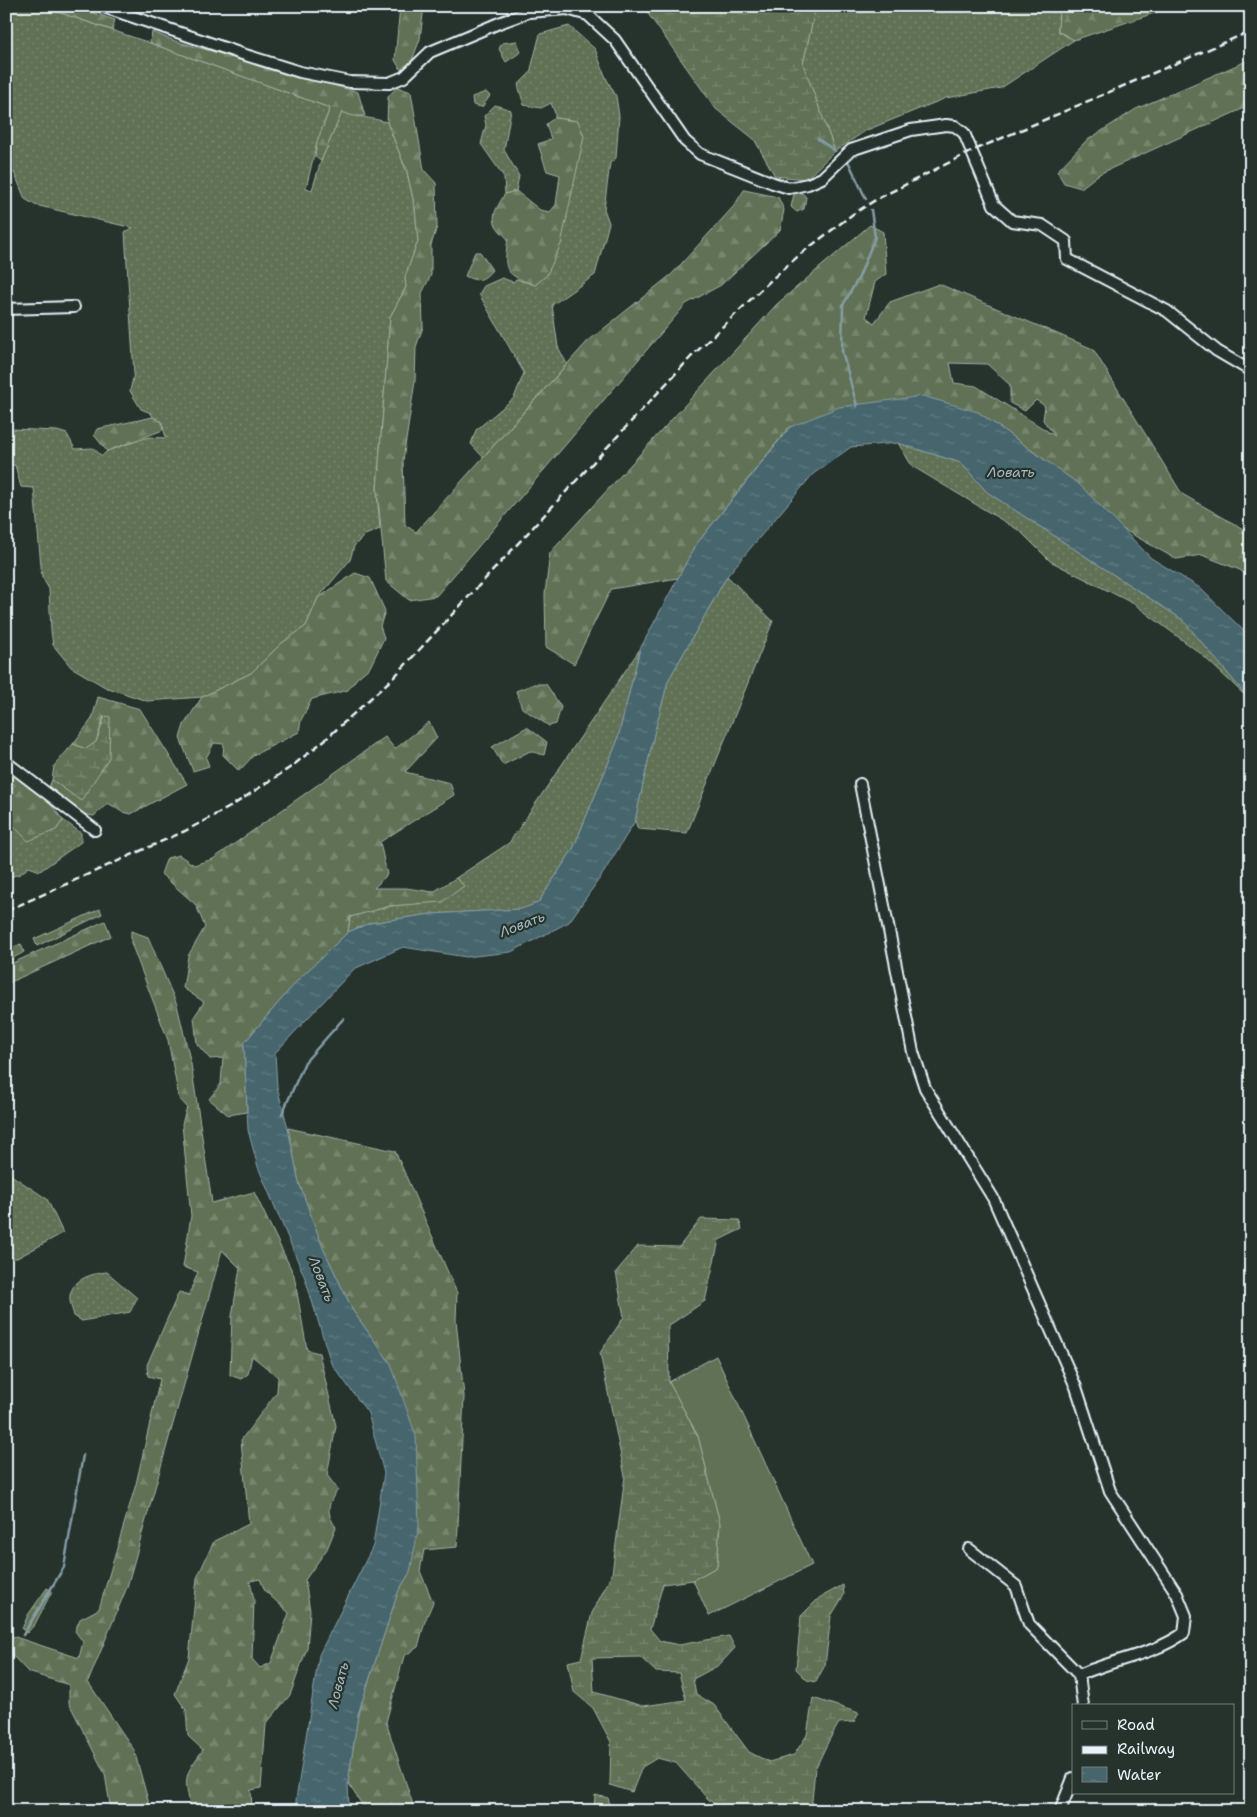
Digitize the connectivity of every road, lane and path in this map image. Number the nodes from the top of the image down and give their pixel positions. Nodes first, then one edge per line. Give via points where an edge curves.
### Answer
1 (101, 6) edge
2 (74, 307) dead end
3 (6, 308) edge
4 (1251, 371) edge
5 (6, 762) edge
6 (860, 784) dead end
7 (95, 830) dead end
8 (970, 1549) dead end
9 (1079, 1675) junction
10 (1083, 1704) edge
11 (1072, 1781) edge
12 (1060, 1811) edge

1 - 4 street via 300,72 350,82 389,83 404,77 430,52 529,12 567,8 588,15 615,40 685,141 700,154 789,188 822,178 851,150 911,130 955,126 964,133 994,205 1012,221 1042,225 1066,241 1067,259 1167,311 1217,351
2 - 3 street
5 - 7 street
6 - 9 street via 912,1052 924,1088 993,1198 1076,1387 1110,1491 1177,1594 1186,1616 1184,1633 1171,1642
8 - 9 street via 1016,1586 1029,1624
9 - 10 street
11 - 12 street

